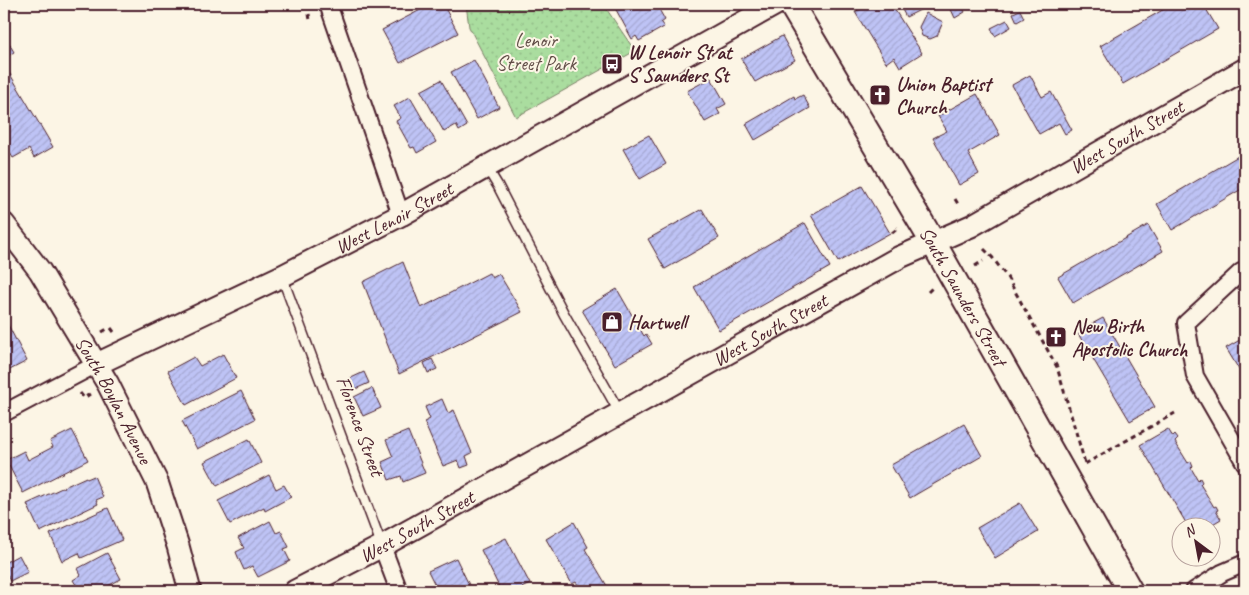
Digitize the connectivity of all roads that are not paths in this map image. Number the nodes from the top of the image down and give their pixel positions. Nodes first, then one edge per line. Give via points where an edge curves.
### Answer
1 (328, 4) edge
2 (776, 4) edge
3 (791, 4) edge
4 (1245, 69) edge
5 (486, 167) junction
6 (401, 215) junction
7 (4, 224) edge
8 (934, 244) junction
9 (1245, 271) edge
10 (282, 276) junction
11 (97, 364) junction
12 (4, 413) edge
13 (620, 414) junction
14 (1245, 463) edge
15 (382, 546) junction
16 (1245, 563) edge
17 (190, 591) edge
18 (295, 591) edge
19 (399, 591) edge
20 (1130, 591) edge
21 (1194, 591) edge

1 - 6 street
2 - 5 street, West Lenoir Street
3 - 8 main road, South Saunders Street
4 - 8 street, West South Street via 980,222
5 - 6 street, West Lenoir Street
5 - 13 lane
6 - 10 street, West Lenoir Street
7 - 11 street, South Boylan Avenue via 40,272
8 - 13 street, West South Street via 900,258
8 - 20 main road, South Saunders Street
9 - 14 street via 1186,323 1195,376
10 - 11 street, West Lenoir Street
10 - 15 lane, Florence Street
11 - 12 street, West Lenoir Street
11 - 17 street, South Boylan Avenue via 157,482
13 - 15 street, West South Street
15 - 18 street, West South Street
15 - 19 street, Florence Street
16 - 21 street

